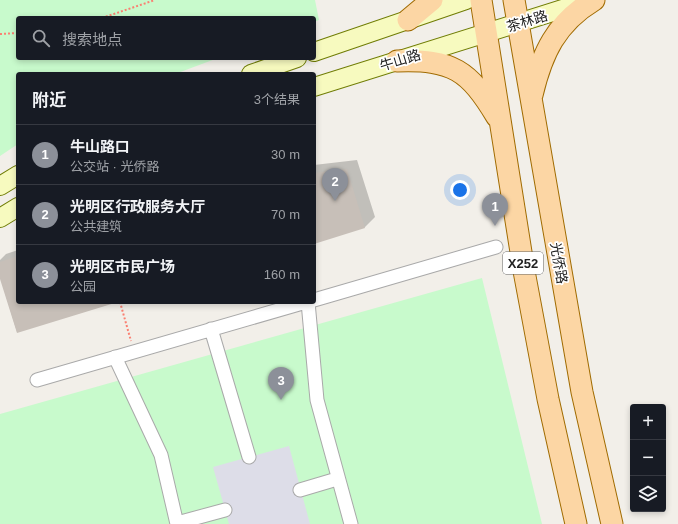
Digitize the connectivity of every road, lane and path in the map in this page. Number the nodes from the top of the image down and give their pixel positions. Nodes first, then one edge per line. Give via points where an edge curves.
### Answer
1 (155, 0) edge
2 (432, 0) edge
3 (466, 0) edge
4 (481, 0) edge
5 (514, 0) edge
6 (592, 0) edge
7 (108, 16) edge
8 (408, 20) junction
9 (518, 24) junction
10 (16, 33) edge
11 (487, 33) junction
12 (0, 34) edge
13 (316, 51) edge
14 (292, 60) edge
15 (397, 61) junction
16 (257, 72) edge
17 (316, 86) edge
18 (531, 101) junction
19 (501, 123) junction
20 (16, 176) edge
21 (0, 186) edge
22 (16, 208) edge
23 (0, 218) edge
24 (496, 248) dead end
25 (316, 299) edge
26 (121, 304) edge
27 (300, 304) edge
28 (307, 304) edge
29 (211, 329) junction
30 (134, 351) junction
31 (115, 357) junction
32 (36, 380) dead end
33 (249, 457) dead end
34 (338, 479) junction
35 (300, 490) dead end
36 (225, 510) dead end
37 (177, 523) edge
38 (351, 524) edge
39 (576, 524) edge
40 (612, 524) edge

1 - 7 path
2 - 8 main road
3 - 8 street
4 - 11 main road, X252
5 - 9 main road, 光侨路 / X252
6 - 9 street, 茶林路
6 - 18 main road via 575,12 553,38 543,58
8 - 13 street
9 - 11 street, 茶林路
9 - 18 main road, 光侨路 / X252
10 - 12 path
11 - 15 street, 牛山路
11 - 19 main road, X252
14 - 16 street
15 - 17 street, 牛山路
15 - 19 main road via 439,62 457,70 476,86
18 - 40 main road, 光侨路 / X252 via 582,392
19 - 39 main road, X252 via 524,271 548,399
20 - 21 street
22 - 23 street
24 - 25 street
26 - 30 path
27 - 29 street
28 - 34 street via 317,400
29 - 30 street
29 - 33 street
30 - 31 street
31 - 32 street
31 - 37 street via 161,455
34 - 35 street
34 - 38 street
36 - 37 street

